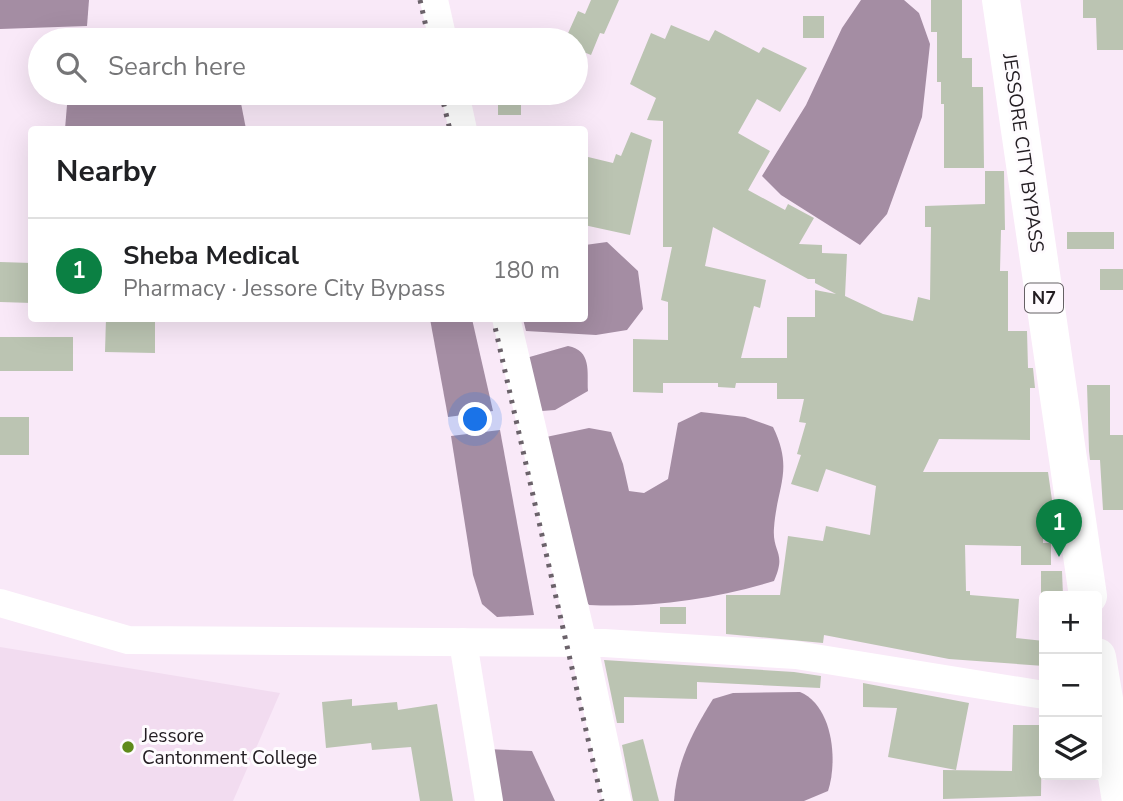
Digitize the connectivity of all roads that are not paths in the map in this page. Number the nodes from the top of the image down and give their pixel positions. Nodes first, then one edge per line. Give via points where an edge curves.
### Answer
1 (434, 0) edge
2 (1001, 0) edge
3 (440, 28) edge
4 (458, 105) edge
5 (462, 126) edge
6 (507, 322) edge
7 (1087, 591) edge
8 (0, 603) edge
9 (463, 642) junction
10 (583, 643) junction
11 (1102, 678) edge
12 (1039, 694) edge
13 (1108, 704) edge
14 (489, 801) edge
15 (617, 801) edge
16 (1121, 801) edge

1 - 3 street
2 - 7 highway, JESSORE CITY BYPASS / N7
4 - 5 street
6 - 10 street
8 - 9 street via 128,640
9 - 10 street
9 - 14 street
10 - 12 street via 796,655
10 - 15 street
11 - 13 highway
13 - 16 highway

